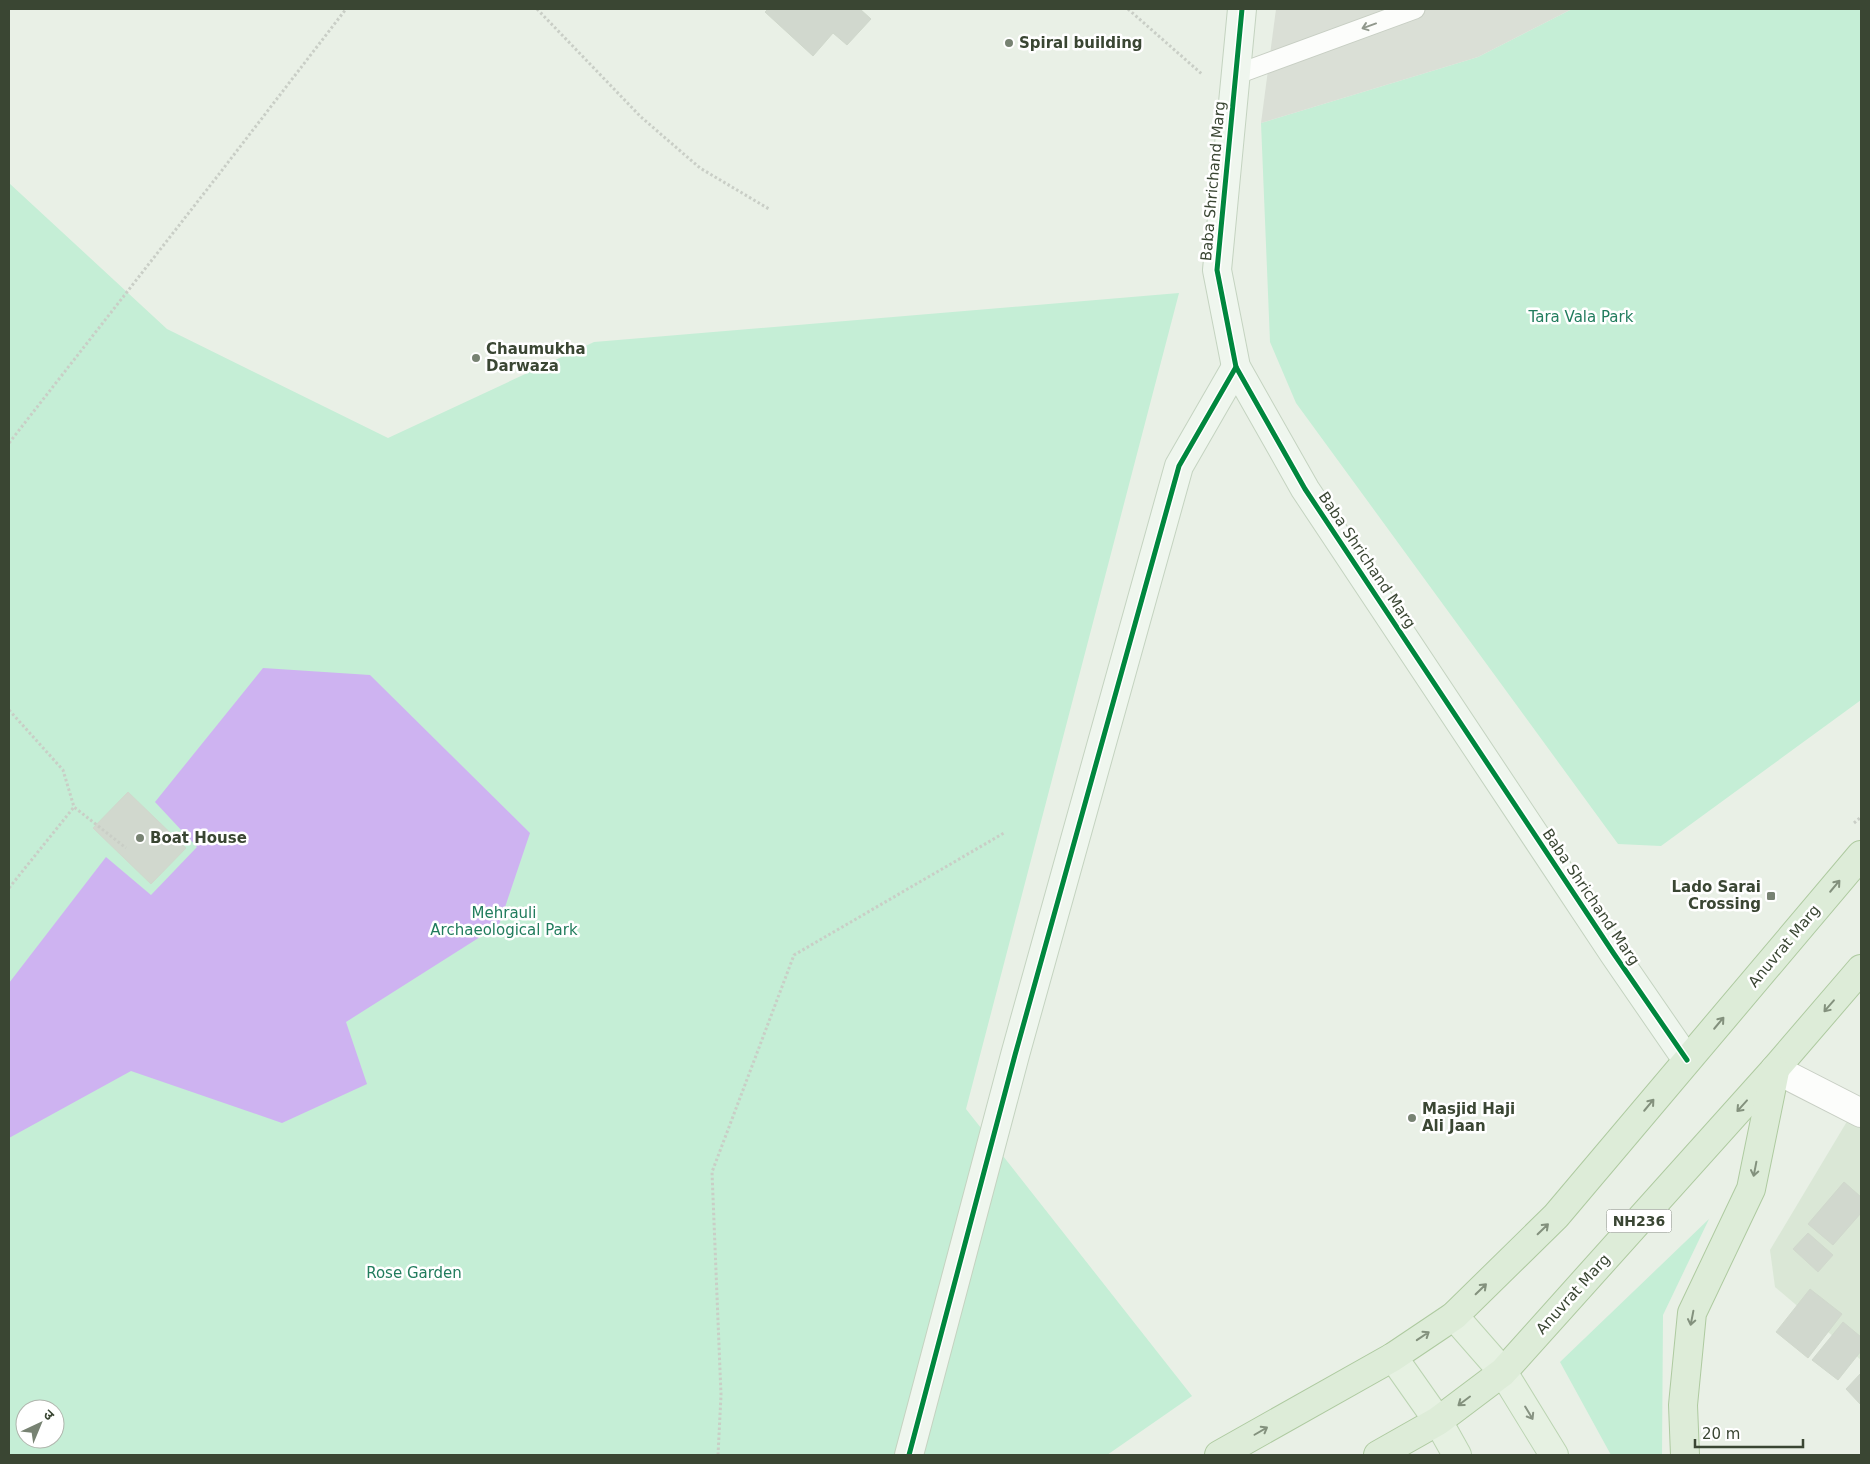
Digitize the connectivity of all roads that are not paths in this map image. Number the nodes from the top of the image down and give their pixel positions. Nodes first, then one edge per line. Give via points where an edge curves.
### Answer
1 (1242, 9) edge
2 (1415, 9) edge
3 (1236, 75) junction
4 (1236, 367) junction
5 (1861, 855) edge
6 (1861, 969) edge
7 (1687, 1060) junction
8 (1775, 1070) junction
9 (1861, 1113) edge
10 (1454, 1316) junction
11 (1393, 1356) junction
12 (1503, 1372) junction
13 (1438, 1421) junction
14 (909, 1455) edge
15 (1219, 1455) edge
16 (1378, 1455) edge
17 (1457, 1455) edge
18 (1554, 1455) edge
19 (1685, 1455) edge

1 - 3 street, Baba Shrichand Marg
2 -> 3 lane
3 - 4 street, Baba Shrichand Marg via 1217,270
4 - 7 street, Baba Shrichand Marg via 1305,489
4 - 14 street via 1178,466 1012,1064
7 -> 5 highway, Anuvrat Marg
6 -> 8 highway, Anuvrat Marg / NH236
10 -> 7 highway, Anuvrat Marg via 1556,1216
8 - 9 street
8 -> 12 highway, Anuvrat Marg / NH236
8 -> 19 highway via 1751,1189 1692,1313 1683,1405
11 -> 10 highway, Anuvrat Marg
10 - 12 main road
11 - 13 main road
15 -> 11 highway, Anuvrat Marg
12 -> 13 highway, Anuvrat Marg / NH236
12 -> 18 main road
13 - 16 highway, Anuvrat Marg / NH236
13 - 17 main road

